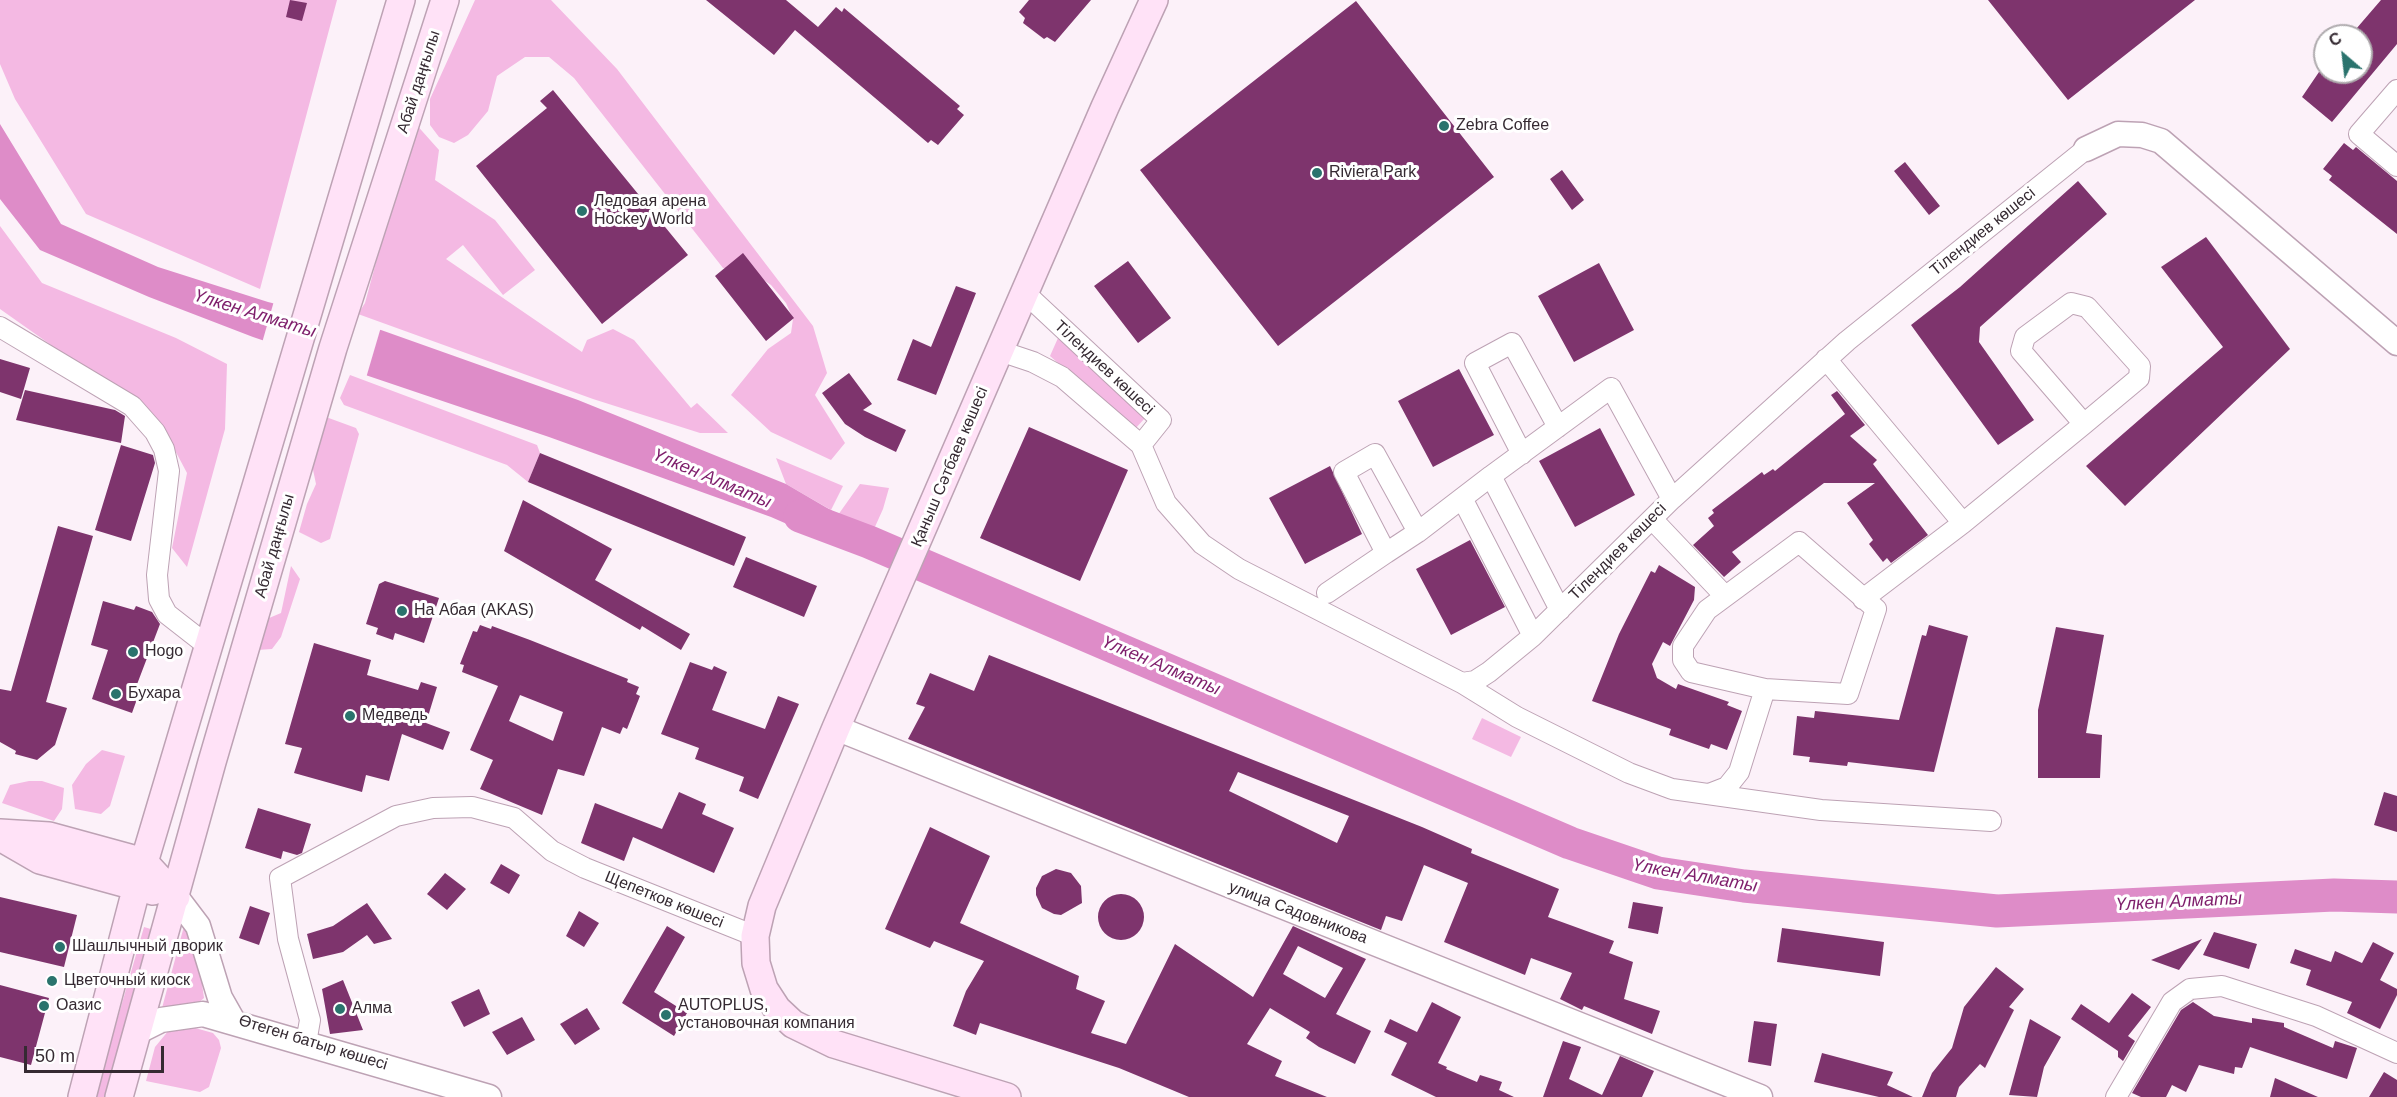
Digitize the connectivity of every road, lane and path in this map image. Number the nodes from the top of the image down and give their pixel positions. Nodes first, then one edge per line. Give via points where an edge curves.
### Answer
1 (401, 0) edge
2 (445, 0) edge
3 (1154, 0) edge
4 (2396, 92) edge
5 (2086, 149) joint
6 (2397, 166) edge
7 (1025, 293) junction
8 (0, 327) edge
9 (2397, 343) edge
10 (1000, 351) junction
11 (1826, 359) junction
12 (2084, 424) junction
13 (1558, 427) junction
14 (1141, 445) junction
15 (1522, 454) junction
16 (1491, 476) junction
17 (1672, 499) junction
18 (1463, 500) junction
19 (1652, 519) junction
20 (1963, 523) junction
21 (1418, 532) junction
22 (1386, 553) junction
23 (1327, 593) dead end
24 (1725, 596) junction
25 (1863, 599) junction
26 (1560, 610) junction
27 (1533, 636) junction
28 (208, 646) junction
29 (1462, 683) junction
30 (1765, 689) junction
31 (836, 728) junction
32 (1709, 794) junction
33 (1992, 820) dead end
34 (0, 835) edge
35 (141, 874) junction
36 (176, 897) junction
37 (755, 936) junction
38 (233, 1022) junction
39 (138, 1031) junction
40 (306, 1043) junction
41 (2397, 1053) edge
42 (82, 1097) edge
43 (119, 1097) edge
44 (489, 1097) edge
45 (1007, 1097) edge
46 (1760, 1097) edge
47 (2116, 1097) edge

1 - 28 main road, Абай даңғылы
2 - 36 main road, Абай даңғылы via 324,379
3 - 7 main road, Қаныш Сәтбаев көшесі
4 - 6 street via 2359,134
5 - 9 street via 2118,134 2161,141
5 - 11 street, Тілендиев көшесі
7 - 10 main road, Қаныш Сәтбаев көшесі
7 - 14 street, Тілендиев көшесі via 1161,420
8 - 28 street via 132,406 155,432 169,471 157,575 159,599 167,614
10 - 14 street, Тілендиев көшесі via 1062,377
10 - 31 main road, Қаныш Сәтбаев көшесі
11 - 17 street, Тілендиев көшесі
11 - 20 street
12 - 12 street via 2139,378 2140,366 2087,307 2071,303 2025,337 2021,351
12 - 20 street
13 - 15 street
13 - 15 street via 1512,343 1475,363
13 - 17 street via 1611,388
14 - 29 street, Тілендиев көшесі via 1166,503 1203,544 1239,569
15 - 16 street
16 - 18 street
16 - 26 street
17 - 19 street, Тілендиев көшесі
18 - 21 street
18 - 27 street
19 - 24 street
19 - 26 street, Тілендиев көшесі
20 - 25 street
21 - 22 street
21 - 22 street via 1375,453 1344,472
22 - 23 street
24 - 25 street via 1799,542
24 - 30 street via 1707,609 1695,626 1683,646 1683,660 1691,672
25 - 30 street via 1876,609 1848,694
26 - 27 street, Тілендиев көшесі
27 - 29 street, Тілендиев көшесі via 1489,672 1475,681
28 - 35 main road, Абай даңғылы
29 - 32 street via 1517,717 1629,773 1672,789
30 - 32 street via 1739,772 1727,787
31 - 37 main road, Қаныш Сәтбаев көшесі via 762,906
31 - 46 street, улица Садовникова
32 - 33 street via 1821,810
34 - 35 main road via 40,860
35 - 36 main road
35 - 42 main road, Абай даңғылы
36 - 38 street, Өтеген батыр көшесі via 198,926 220,998
36 - 39 main road, Абай даңғылы
37 - 40 street, Щепетков көшесі via 585,868 552,850 514,818 472,807 433,808 396,816 280,878 288,939 310,1020
37 - 45 main road via 756,963 764,989 793,1024 834,1044
38 - 39 street via 203,1014 161,1020
38 - 40 street, Өтеген батыр көшесі
39 - 43 main road, Абай даңғылы
40 - 44 street, Өтеген батыр көшесі
41 - 47 street via 2316,1016 2222,986 2190,989 2172,1002

